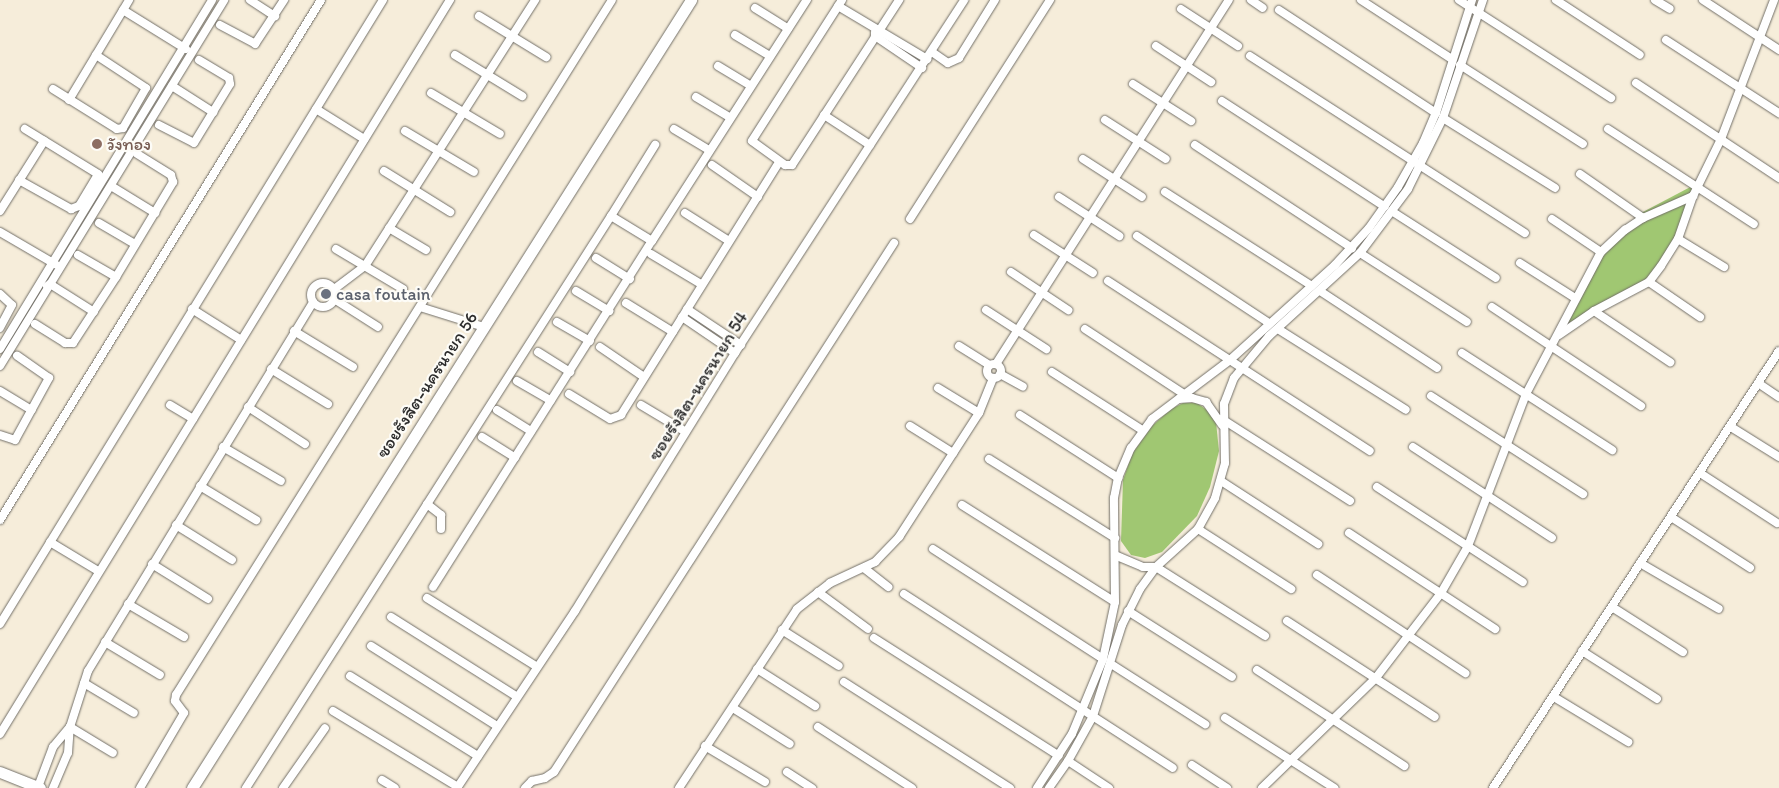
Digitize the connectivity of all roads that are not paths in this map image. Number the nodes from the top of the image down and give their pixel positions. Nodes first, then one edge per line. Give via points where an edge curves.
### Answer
1 (129, 0) edge
2 (212, 0) edge
3 (224, 0) edge
4 (250, 0) edge
5 (284, 0) edge
6 (322, 0) edge
7 (382, 0) edge
8 (450, 0) edge
9 (535, 0) edge
10 (612, 0) edge
11 (691, 0) edge
12 (807, 0) edge
13 (899, 0) edge
14 (964, 0) edge
15 (995, 0) edge
16 (1050, 0) edge
17 (1228, 0) edge
18 (1251, 0) edge
19 (1361, 0) edge
20 (1458, 0) edge
21 (1483, 0) edge
22 (1556, 0) edge
23 (1655, 0) edge
24 (1703, 0) edge
25 (1774, 0) edge
26 (840, 3) edge
27 (1471, 3) edge
28 (755, 8) dead end
29 (1263, 8) dead end
30 (1181, 9) dead end
31 (1670, 9) dead end
32 (122, 10) junction
33 (1279, 10) dead end
34 (1477, 11) junction
35 (275, 16) junction
36 (479, 16) dead end
37 (220, 25) dead end
38 (1210, 28) junction
39 (788, 29) junction
40 (877, 32) junction
41 (735, 35) dead end
42 (1759, 36) junction
43 (512, 37) junction
44 (1666, 40) dead end
45 (1156, 46) dead end
46 (1238, 46) dead end
47 (183, 47) junction
48 (1779, 50) edge
49 (192, 52) junction
50 (455, 55) dead end
51 (1640, 55) dead end
52 (96, 56) junction
53 (770, 56) junction
54 (930, 56) junction
55 (1250, 56) dead end
56 (546, 57) dead end
57 (1452, 59) junction
58 (199, 60) dead end
59 (1186, 65) junction
60 (1460, 65) junction
61 (718, 66) dead end
62 (922, 68) junction
63 (487, 75) junction
64 (1211, 82) dead end
65 (1636, 83) dead end
66 (1133, 84) dead end
67 (172, 86) junction
68 (750, 86) junction
69 (52, 89) dead end
70 (1741, 89) junction
71 (431, 93) dead end
72 (522, 96) dead end
73 (696, 97) dead end
74 (1611, 98) dead end
75 (69, 100) junction
76 (1222, 101) dead end
77 (1162, 102) junction
78 (316, 109) junction
79 (213, 112) junction
80 (464, 113) junction
81 (1436, 113) junction
82 (1779, 113) edge
83 (824, 115) junction
84 (729, 117) junction
85 (1444, 118) junction
86 (1105, 120) dead end
87 (1191, 121) dead end
88 (160, 126) dead end
89 (25, 129) dead end
90 (674, 129) dead end
91 (1608, 129) dead end
92 (406, 131) dead end
93 (500, 134) dead end
94 (364, 139) junction
95 (1721, 139) junction
96 (44, 141) junction
97 (1138, 141) junction
98 (1583, 144) dead end
99 (870, 145) junction
100 (1195, 145) dead end
101 (655, 146) dead end
102 (709, 150) junction
103 (440, 151) junction
104 (138, 154) dead end
105 (1083, 158) dead end
106 (1166, 159) dead end
107 (779, 162) junction
108 (1413, 162) junction
109 (712, 165) dead end
110 (1421, 167) junction
111 (384, 172) dead end
112 (474, 172) dead end
113 (1580, 174) dead end
114 (1113, 178) junction
115 (1779, 178) edge
116 (20, 180) junction
117 (111, 186) junction
118 (1697, 187) junction
119 (1555, 188) dead end
120 (415, 189) junction
121 (1165, 192) dead end
122 (1693, 196) junction
123 (758, 197) junction
124 (1060, 197) dead end
125 (1142, 197) dead end
126 (1385, 207) junction
127 (0, 211) edge
128 (450, 212) dead end
129 (1393, 212) junction
130 (154, 213) junction
131 (685, 213) dead end
132 (611, 216) junction
133 (1089, 216) junction
134 (1643, 218) junction
135 (910, 219) dead end
136 (1552, 219) dead end
137 (99, 223) dead end
138 (1754, 224) dead end
139 (389, 228) junction
140 (0, 232) edge
141 (1525, 233) dead end
142 (1034, 235) dead end
143 (1119, 236) dead end
144 (1137, 236) dead end
145 (1678, 239) junction
146 (652, 241) junction
147 (730, 241) junction
148 (894, 243) dead end
149 (136, 244) junction
150 (1352, 248) junction
151 (336, 249) dead end
152 (426, 250) dead end
153 (1601, 252) junction
154 (1360, 253) junction
155 (651, 254) dead end
156 (1064, 254) junction
157 (78, 255) dead end
158 (596, 258) dead end
159 (52, 262) junction
160 (1520, 263) dead end
161 (365, 266) junction
162 (60, 267) junction
163 (1724, 267) dead end
164 (1010, 272) dead end
165 (1093, 273) dead end
166 (116, 277) junction
167 (1496, 278) dead end
168 (630, 279) junction
169 (1108, 281) dead end
170 (1649, 282) junction
171 (50, 284) junction
172 (701, 284) junction
173 (1312, 286) junction
174 (403, 289) dead end
175 (334, 290) junction
176 (576, 291) dead end
177 (1040, 291) junction
178 (1320, 291) junction
179 (0, 294) edge
180 (31, 298) junction
181 (1575, 298) junction
182 (334, 299) junction
183 (313, 302) junction
184 (626, 303) dead end
185 (420, 307) junction
186 (1492, 307) dead end
187 (192, 309) junction
188 (687, 309) junction
189 (986, 310) dead end
190 (1068, 310) dead end
191 (609, 311) junction
192 (1594, 311) junction
193 (94, 312) junction
194 (682, 317) junction
195 (1700, 317) dead end
196 (557, 322) dead end
197 (1467, 322) dead end
198 (1269, 323) junction
199 (35, 324) dead end
200 (378, 327) dead end
201 (484, 327) junction
202 (0, 328) edge
203 (1278, 329) junction
204 (1016, 330) junction
205 (1085, 330) dead end
206 (294, 331) junction
207 (672, 332) junction
208 (1559, 335) junction
209 (241, 340) junction
210 (590, 341) junction
211 (741, 345) junction
212 (959, 346) dead end
213 (600, 347) dead end
214 (1552, 347) junction
215 (0, 349) edge
216 (1046, 349) dead end
217 (1779, 351) edge
218 (538, 352) dead end
219 (736, 353) junction
220 (1462, 353) dead end
221 (17, 356) dead end
222 (1230, 360) junction
223 (1670, 362) dead end
224 (992, 364) junction
225 (0, 366) edge
226 (353, 367) dead end
227 (1241, 367) junction
228 (1437, 368) dead end
229 (271, 369) junction
230 (570, 372) junction
231 (1052, 372) dead end
232 (997, 376) junction
233 (644, 377) junction
234 (517, 382) dead end
235 (1758, 383) junction
236 (1023, 387) dead end
237 (938, 388) dead end
238 (0, 391) edge
239 (569, 394) dead end
240 (1184, 394) junction
241 (1526, 394) junction
242 (1431, 396) dead end
243 (1779, 397) edge
244 (1177, 399) junction
245 (551, 401) junction
246 (328, 404) dead end
247 (170, 405) dead end
248 (641, 405) dead end
249 (1641, 406) dead end
250 (248, 407) junction
251 (32, 410) junction
252 (497, 410) dead end
253 (1406, 410) dead end
254 (978, 412) junction
255 (1020, 414) dead end
256 (192, 419) junction
257 (1223, 423) junction
258 (910, 426) dead end
259 (1731, 427) junction
260 (1142, 430) junction
261 (532, 431) junction
262 (686, 432) junction
263 (0, 435) edge
264 (482, 437) dead end
265 (305, 444) dead end
266 (1505, 444) junction
267 (223, 447) junction
268 (1413, 447) dead end
269 (1612, 450) dead end
270 (1370, 451) dead end
271 (953, 453) junction
272 (1779, 457) edge
273 (515, 458) junction
274 (990, 459) dead end
275 (1700, 473) junction
276 (1118, 478) junction
277 (281, 481) dead end
278 (1221, 481) junction
279 (200, 486) junction
280 (1377, 487) dead end
281 (1583, 494) dead end
282 (1485, 495) junction
283 (1350, 501) dead end
284 (427, 504) junction
285 (962, 505) dead end
286 (1671, 517) junction
287 (0, 520) edge
288 (256, 520) dead end
289 (1776, 523) dead end
290 (176, 525) junction
291 (441, 529) dead end
292 (1198, 529) junction
293 (1349, 533) dead end
294 (1115, 538) junction
295 (1552, 538) dead end
296 (50, 542) junction
297 (1318, 544) dead end
298 (1468, 546) junction
299 (933, 549) dead end
300 (1117, 556) junction
301 (232, 560) dead end
302 (1640, 563) junction
303 (152, 564) junction
304 (1156, 567) junction
305 (864, 568) junction
306 (1750, 568) dead end
307 (98, 571) junction
308 (1317, 575) dead end
309 (1523, 582) dead end
310 (433, 587) dead end
311 (888, 587) dead end
312 (1291, 589) dead end
313 (818, 592) junction
314 (1440, 593) junction
315 (904, 594) dead end
316 (427, 598) dead end
317 (208, 599) dead end
318 (1115, 602) junction
319 (128, 604) junction
320 (1612, 607) junction
321 (1718, 609) dead end
322 (1128, 612) junction
323 (390, 617) dead end
324 (1287, 621) dead end
325 (0, 624) edge
326 (868, 629) dead end
327 (1495, 629) dead end
328 (782, 630) junction
329 (1265, 636) dead end
330 (184, 637) dead end
331 (1409, 637) junction
332 (874, 638) dead end
333 (104, 642) junction
334 (371, 646) dead end
335 (1582, 651) junction
336 (1683, 652) dead end
337 (1102, 659) junction
338 (1111, 664) junction
339 (536, 666) junction
340 (840, 666) dead end
341 (757, 669) junction
342 (1257, 670) dead end
343 (1465, 673) dead end
344 (160, 676) dead end
345 (350, 676) dead end
346 (1232, 677) dead end
347 (1375, 679) junction
348 (844, 682) dead end
349 (84, 683) junction
350 (516, 696) junction
351 (1554, 697) junction
352 (1657, 699) dead end
353 (815, 706) dead end
354 (733, 708) junction
355 (333, 710) dead end
356 (1083, 710) junction
357 (134, 713) dead end
358 (1092, 716) junction
359 (1435, 717) dead end
360 (1225, 718) dead end
361 (1334, 720) junction
362 (1205, 724) dead end
363 (497, 726) junction
364 (70, 727) junction
365 (818, 727) dead end
366 (325, 728) dead end
367 (0, 734) edge
368 (1628, 742) dead end
369 (790, 744) dead end
370 (705, 746) junction
371 (113, 753) dead end
372 (478, 756) junction
373 (1059, 756) junction
374 (1068, 761) junction
375 (1291, 761) junction
376 (1192, 765) dead end
377 (1404, 766) dead end
378 (1173, 768) dead end
379 (0, 772) edge
380 (787, 772) dead end
381 (382, 780) dead end
382 (765, 782) dead end
383 (457, 787) edge
384 (39, 788) edge
385 (53, 788) edge
386 (140, 788) edge
387 (192, 788) edge
388 (246, 788) edge
389 (282, 788) edge
390 (395, 788) edge
391 (525, 788) edge
392 (680, 788) edge
393 (812, 788) edge
394 (912, 788) edge
395 (1010, 788) edge
396 (1037, 788) edge
397 (1049, 788) edge
398 (1108, 788) edge
399 (1227, 788) edge
400 (1262, 788) edge
401 (1334, 788) edge
402 (1493, 788) edge

1 - 32 street
2 - 47 street
3 - 49 street
4 - 35 street
5 - 35 street
6 - 287 street
7 - 78 street
8 - 94 street
9 - 43 street
10 - 185 street
11 - 201 street, ซอยรังสิต-นครนายก 56
12 - 39 street
13 - 40 street
14 - 54 street, ซอยรังสิต-นครนายก 54
15 - 54 street via 953,63
16 - 135 street
17 - 38 street
18 - 29 street
19 - 57 street
20 - 27 street
21 - 34 street
22 - 51 street
23 - 31 street
24 - 42 street
25 - 42 street
26 - 40 street
26 - 107 street via 753,137 753,144
27 - 34 street
27 - 57 street
28 - 39 street
30 - 38 street
32 - 47 street
32 - 52 street
33 - 81 street
34 - 60 street
34 - 74 street
35 - 37 street via 255,44
36 - 43 street
38 - 46 street
38 - 59 street
39 - 53 street
40 - 54 street
40 - 62 street
40 - 83 street
41 - 53 street
42 - 48 street
42 - 70 street
43 - 56 street
43 - 63 street
44 - 70 street
45 - 59 street
47 - 49 street
47 - 159 street
49 - 67 street
50 - 63 street
52 - 75 street
52 - 75 street via 146,88 123,128 117,129
53 - 68 street
54 - 62 street, ซอยรังสิต-นครนายก 54
55 - 108 street
57 - 81 street
58 - 79 street via 231,81
59 - 64 street
59 - 77 street
60 - 85 street
60 - 98 street
61 - 68 street
62 - 99 street, ซอยรังสิต-นครนายก 54
63 - 72 street
63 - 80 street
65 - 95 street
66 - 77 street
67 - 79 street
67 - 117 street
68 - 84 street
69 - 75 street
70 - 82 street
70 - 95 street
71 - 80 street
73 - 84 street
76 - 126 street
77 - 87 street
77 - 97 street
78 - 94 street
78 - 187 street
79 - 88 street via 194,143
80 - 93 street
80 - 103 street
81 - 108 street
83 - 99 street
83 - 107 street via 792,165
84 - 102 street
85 - 110 street
85 - 119 street
86 - 97 street
89 - 96 street
90 - 102 street
91 - 118 street
92 - 103 street
94 - 209 street
95 - 115 street
95 - 118 street
96 - 116 street
96 - 116 street via 98,174 79,206 71,209
97 - 106 street
97 - 114 street
99 - 211 street, ซอยรังสิต-นครนายก 54
100 - 150 street
101 - 132 street
102 - 146 street
103 - 112 street
103 - 120 street
104 - 130 street via 173,178
105 - 114 street
107 - 123 street
108 - 110 street
108 - 126 street
109 - 123 street
110 - 129 street
110 - 141 street
111 - 120 street
113 - 134 street
114 - 125 street
114 - 133 street
116 - 127 street
117 - 130 street
117 - 162 street
118 - 122 street
118 - 138 street
120 - 128 street
120 - 139 street
121 - 173 street
122 - 134 street
122 - 145 street
123 - 147 street
124 - 133 street
126 - 150 street
129 - 154 street
129 - 167 street
130 - 149 street
131 - 147 street
132 - 146 street
132 - 284 street
133 - 143 street
133 - 156 street
134 - 153 street
136 - 153 street
137 - 149 street
139 - 152 street
139 - 161 street
140 - 159 street
142 - 156 street
144 - 198 street
145 - 163 street
145 - 170 street
146 - 168 street
147 - 172 street
148 - 391 street via 554,772 532,781
149 - 166 street
150 - 173 street
151 - 161 street
153 - 181 street
154 - 178 street
154 - 197 street
155 - 172 street
156 - 165 street
156 - 177 street
157 - 166 street
158 - 168 street
159 - 162 street
159 - 180 street
160 - 181 street
161 - 174 street
161 - 175 street
162 - 171 street
164 - 177 street
166 - 193 street
168 - 191 street
169 - 222 street
170 - 192 street
170 - 195 street
171 - 180 street
171 - 193 street
171 - 225 street
172 - 188 street
173 - 198 street
175 - 182 street
175 - 183 street via 328,284 316,284 311,291
176 - 191 street
177 - 190 street
177 - 204 street
178 - 203 street
178 - 228 street
179 - 202 street via 12,305
180 - 215 street
181 - 208 street
182 - 183 street via 324,306
182 - 200 street
183 - 206 street
184 - 207 street
185 - 201 street
185 - 386 street via 176,695 184,713
186 - 214 street
187 - 209 street
187 - 296 street
188 - 194 street
188 - 211 street
189 - 204 street
191 - 210 street
192 - 208 street
192 - 223 street
193 - 199 street via 73,344 65,343
194 - 207 street
194 - 219 street
196 - 210 street
198 - 222 street
201 - 387 street, ซอยรังสิต-นครนายก 56
203 - 227 street
203 - 253 street
204 - 216 street
204 - 224 street
205 - 240 street
206 - 226 street
206 - 229 street
207 - 233 street
208 - 214 street
209 - 256 street
210 - 230 street
211 - 219 street, ซอยรังสิต-นครนายก 54
212 - 224 street
213 - 233 street
214 - 241 street
214 - 249 street
217 - 235 street
218 - 230 street
219 - 262 street, ซอยรังสิต-นครนายก 54
220 - 241 street
221 - 251 street via 49,376
222 - 227 street
222 - 240 street
224 - 232 street
224 - 232 street via 988,374
227 - 257 street via 1228,390
227 - 270 street
229 - 246 street
229 - 250 street
230 - 245 street
231 - 260 street
232 - 236 street
232 - 254 street
233 - 239 street via 616,419 610,419
234 - 245 street
235 - 243 street
235 - 259 street
237 - 254 street
238 - 251 street
240 - 244 street
241 - 266 street
241 - 269 street
242 - 266 street
244 - 257 street via 1192,398 1206,402
244 - 260 street
245 - 261 street
247 - 256 street
248 - 262 street
250 - 265 street
250 - 267 street
251 - 263 street via 15,440
252 - 261 street
254 - 271 street
255 - 276 street
256 - 307 street
257 - 278 street via 1225,464
257 - 283 street
258 - 271 street
259 - 272 street
259 - 275 street
260 - 276 street
261 - 273 street
262 - 339 street, ซอยรังสิต-นครนายก 54
264 - 273 street
266 - 281 street
266 - 282 street
267 - 277 street
267 - 279 street
268 - 282 street
271 - 305 street via 894,545
273 - 310 street
274 - 294 street
275 - 286 street
275 - 289 street
276 - 294 street via 1114,504
278 - 292 street
278 - 297 street
279 - 288 street
279 - 290 street
280 - 298 street
282 - 295 street
282 - 298 street
284 - 291 street via 441,515
284 - 388 street
285 - 318 street
286 - 302 street
286 - 306 street
290 - 301 street
290 - 303 street
292 - 304 street
292 - 312 street
293 - 314 street
294 - 300 street
296 - 307 street
296 - 325 street
298 - 309 street
298 - 314 street
299 - 337 street
300 - 304 street via 1143,567
300 - 318 street
302 - 320 street
302 - 321 street
303 - 317 street
303 - 319 street
304 - 322 street
304 - 329 street
305 - 311 street
305 - 313 street
307 - 367 street
308 - 331 street
313 - 326 street
313 - 328 street via 797,609
314 - 327 street
314 - 331 street
315 - 356 street
316 - 339 street
318 - 337 street
319 - 330 street
319 - 333 street
320 - 335 street
320 - 336 street
322 - 338 street
322 - 346 street
323 - 350 street
324 - 347 street
328 - 340 street
328 - 341 street
331 - 343 street
331 - 347 street
332 - 373 street
333 - 344 street
333 - 349 street
334 - 363 street
335 - 351 street
335 - 352 street
337 - 356 street
338 - 358 street
338 - 362 street
339 - 350 street, ซอยรังสิต-นครนายก 54
341 - 353 street
341 - 354 street
342 - 361 street
345 - 372 street
347 - 359 street
347 - 361 street
348 - 395 street
349 - 357 street
349 - 364 street
350 - 363 street, ซอยรังสิต-นครนายก 54
351 - 368 street
351 - 402 street
354 - 369 street
354 - 370 street
355 - 383 street
356 - 358 street
356 - 373 street
358 - 374 street
358 - 378 street
360 - 375 street
361 - 375 street
361 - 377 street
363 - 372 street, ซอยรังสิต-นครนายก 54
364 - 371 street
364 - 384 street via 53,748
364 - 385 street via 68,753
365 - 394 street
366 - 389 street
370 - 382 street
370 - 392 street
372 - 383 street, ซอยรังสิต-นครนายก 54
373 - 396 street
374 - 397 street
374 - 398 street
375 - 400 street
375 - 401 street
376 - 399 street
379 - 384 street
380 - 393 street
381 - 390 street

